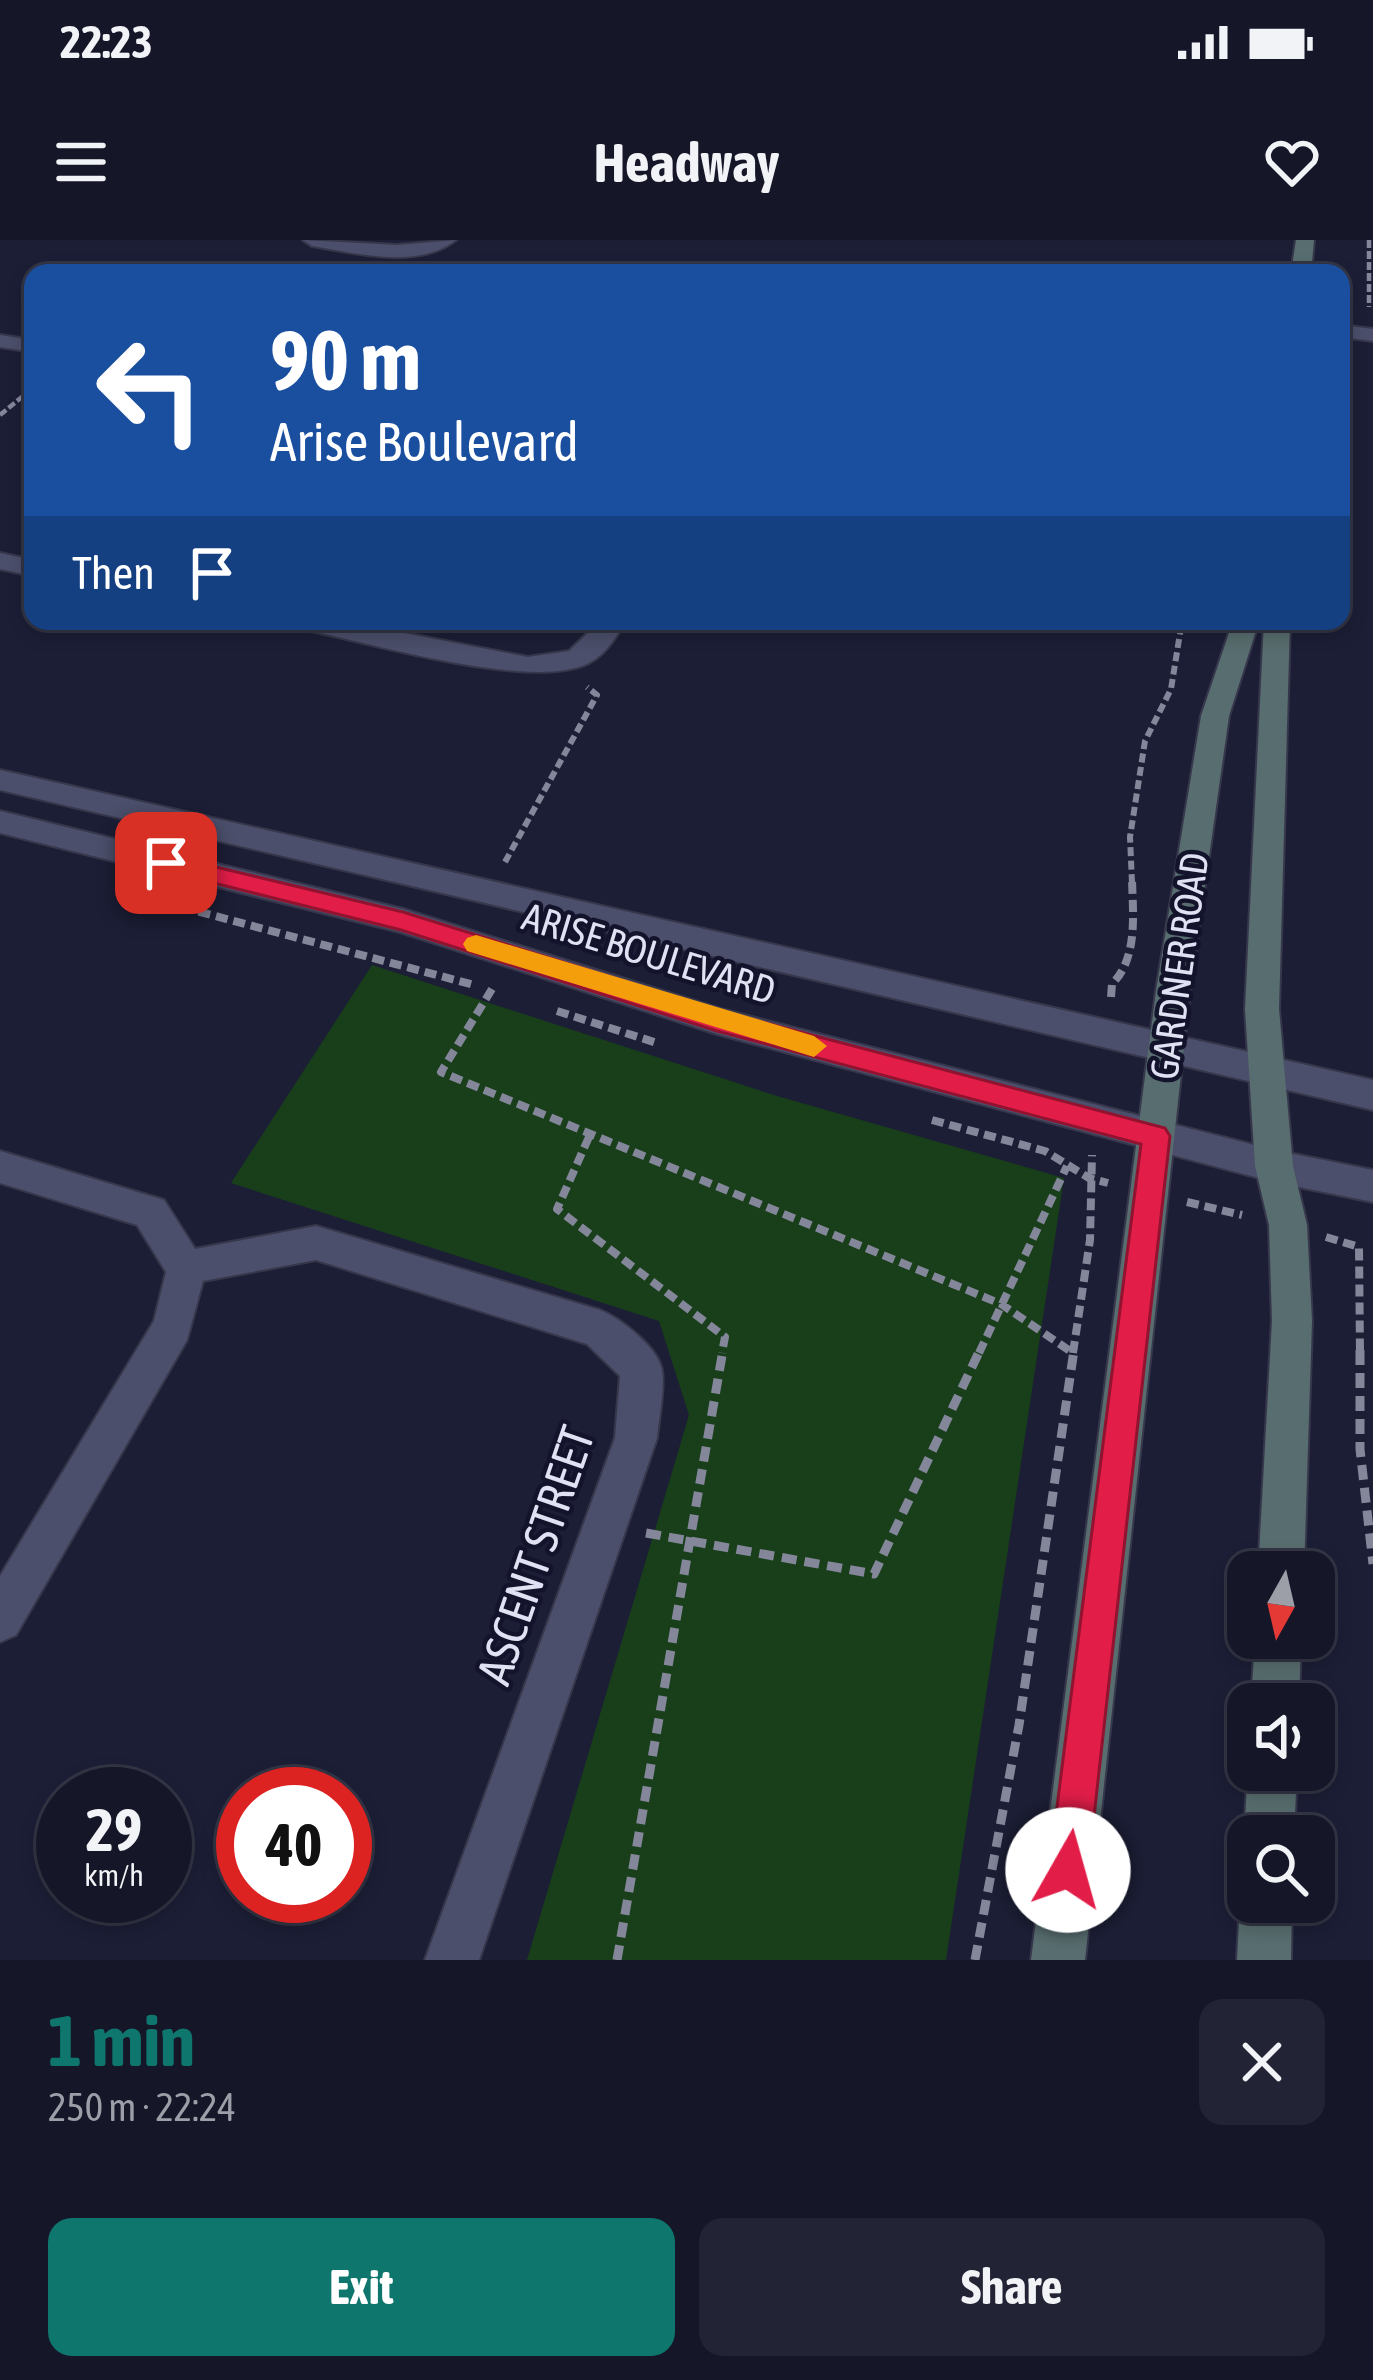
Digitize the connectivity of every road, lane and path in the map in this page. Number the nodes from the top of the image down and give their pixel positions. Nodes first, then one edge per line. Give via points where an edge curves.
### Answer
1 (312, 240) edge
2 (447, 240) edge
3 (1369, 240) edge
4 (1373, 314) edge
5 (24, 395) edge
6 (0, 415) edge
7 (347, 630) edge
8 (608, 630) edge
9 (1181, 630) edge
10 (1243, 630) edge
11 (1276, 630) edge
12 (563, 667) junction
13 (0, 780) edge
14 (0, 822) edge
15 (505, 862) dead end
16 (118, 891) dead end
17 (492, 989) junction
18 (514, 997) dead end
19 (535, 1004) dead end
20 (1109, 1034) junction
21 (666, 1046) dead end
22 (1167, 1046) junction
23 (1263, 1069) junction
24 (1373, 1095) edge
25 (911, 1114) dead end
26 (1095, 1120) junction
27 (1156, 1136) junction
28 (1067, 1166) junction
29 (1274, 1166) junction
30 (0, 1167) edge
31 (1089, 1178) junction
32 (1373, 1186) edge
33 (1149, 1193) junction
34 (1288, 1225) junction
35 (186, 1270) junction
36 (1001, 1304) junction
37 (1070, 1351) junction
38 (604, 1526) junction
39 (1282, 1551) edge
40 (1373, 1564) edge
41 (0, 1619) edge
42 (1265, 1923) edge
43 (452, 1960) edge
44 (975, 1960) edge
45 (1058, 1960) edge
46 (1264, 1960) edge

1 - 2 street via 394,252
3 - 4 path
5 - 6 path
7 - 12 street
8 - 12 street via 599,646
9 - 20 path via 1171,689 1145,741 1130,837 1134,927 1124,972 1112,984
10 - 22 street, GARDNER ROAD via 1215,716
11 - 23 street, GARDNER ROAD
12 - 15 path via 597,694
13 - 20 street, ARISE BOULEVARD
14 - 26 street, ARISE BOULEVARD via 403,921 717,1021
16 - 17 path
17 - 18 path
17 - 36 path via 441,1072
19 - 21 path
20 - 22 street, ARISE BOULEVARD
22 - 23 street, ARISE BOULEVARD
22 - 27 street, GARDNER ROAD
23 - 24 street, ARISE BOULEVARD
23 - 29 street, GARDNER ROAD
25 - 28 path via 1045,1151
26 - 27 street, ARISE BOULEVARD
26 - 31 path
27 - 29 street, ARISE BOULEVARD
27 - 33 street, GARDNER ROAD
28 - 31 path
28 - 36 path
29 - 32 street, ARISE BOULEVARD
29 - 34 street, GARDNER ROAD
30 - 35 street via 150,1212
31 - 33 path
31 - 37 path via 1090,1240
33 - 34 path
33 - 45 street, GARDNER ROAD
34 - 39 street, GARDNER ROAD
34 - 40 path via 1359,1247 1360,1449
35 - 38 street, ASCENT STREET via 316,1243 600,1329 641,1369 636,1438
35 - 41 street via 173,1327
36 - 37 path
36 - 38 path via 874,1574
37 - 44 path via 1018,1725
38 - 43 street, ASCENT STREET
42 - 46 street

